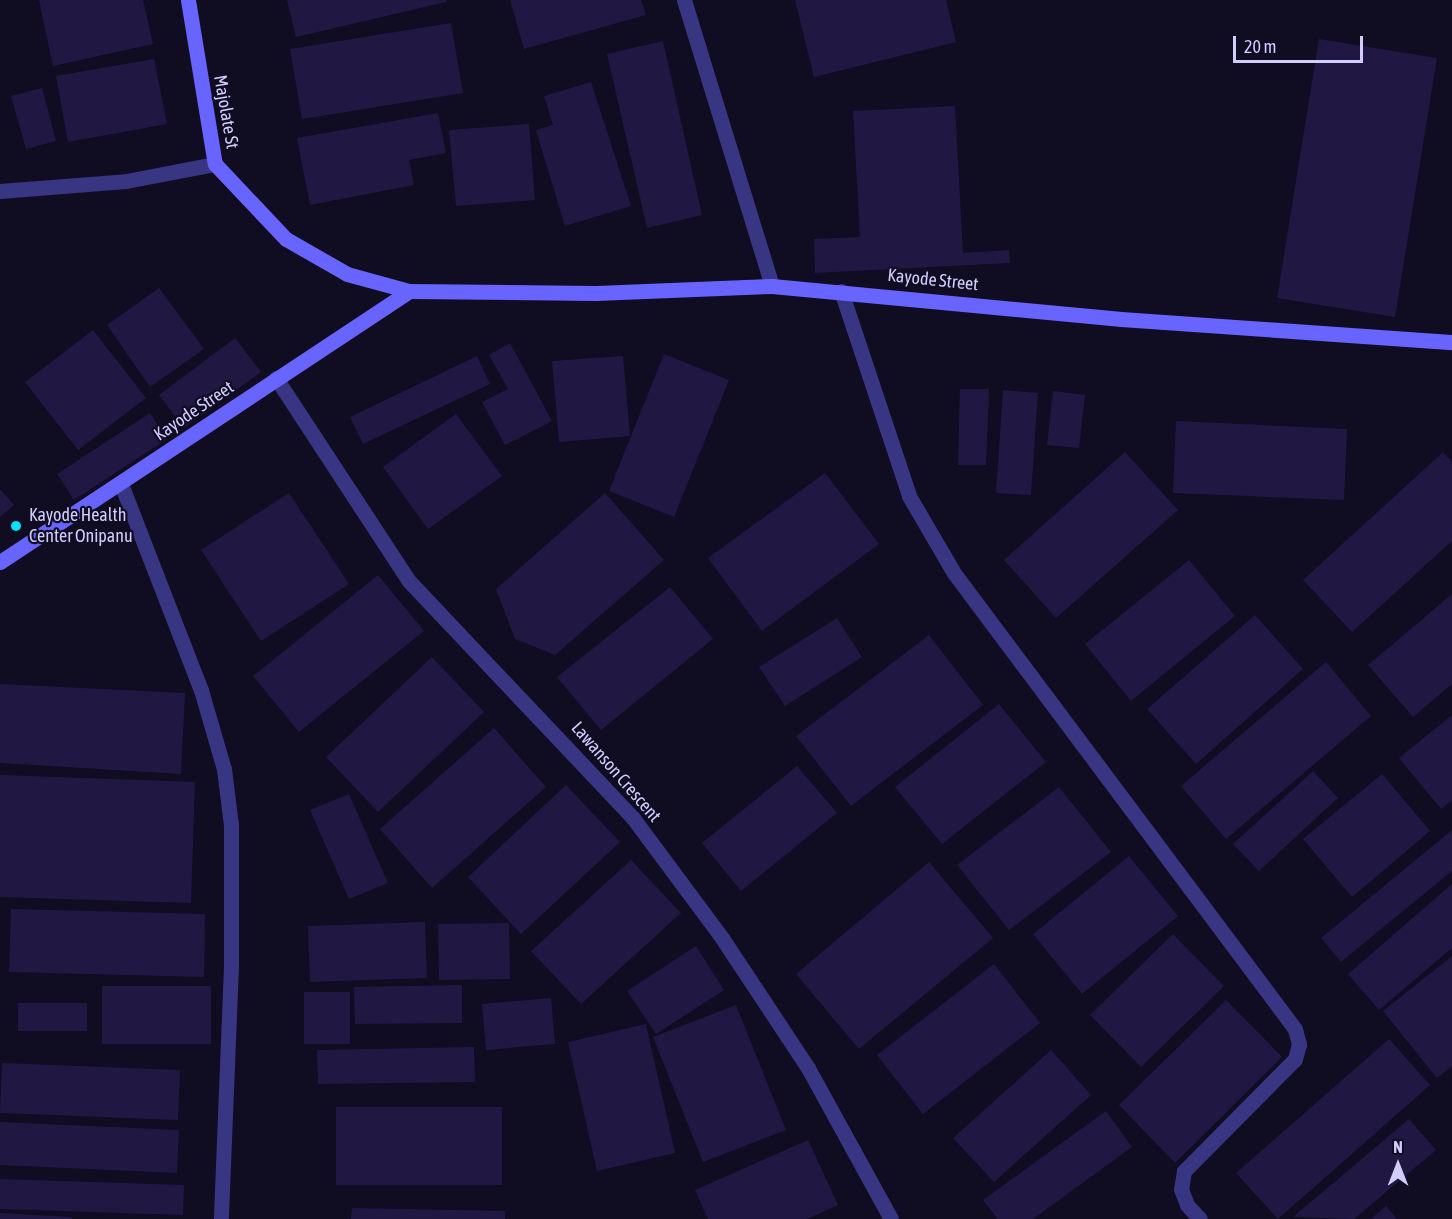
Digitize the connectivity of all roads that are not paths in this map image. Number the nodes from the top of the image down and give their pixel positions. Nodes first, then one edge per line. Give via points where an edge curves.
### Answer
1 (188, 0) edge
2 (684, 0) edge
3 (215, 164) junction
4 (0, 191) edge
5 (286, 239) joint
6 (772, 286) junction
7 (409, 291) junction
8 (841, 291) junction
9 (1452, 342) edge
10 (276, 378) junction
11 (121, 484) junction
12 (0, 562) edge
13 (221, 1219) edge
14 (891, 1219) edge
15 (1200, 1219) edge

1 - 3 main road, Majolate St
2 - 6 street
3 - 4 street via 126,181
3 - 5 main road, Majolate St
5 - 7 main road, Kayode Street via 346,274
6 - 7 main road, Kayode Street via 596,293
6 - 8 main road, Kayode Street
7 - 10 main road, Kayode Street
8 - 9 main road, Kayode Street via 1121,320
8 - 15 street via 909,496 954,573 1295,1029 1299,1044 1295,1059 1184,1171 1181,1189 1187,1205
10 - 11 main road, Kayode Street
10 - 14 street, Lawanson Crescent via 408,580 633,818 722,938 808,1068
11 - 12 main road, Kayode Street
11 - 13 street via 201,690 225,769 231,825 231,966

